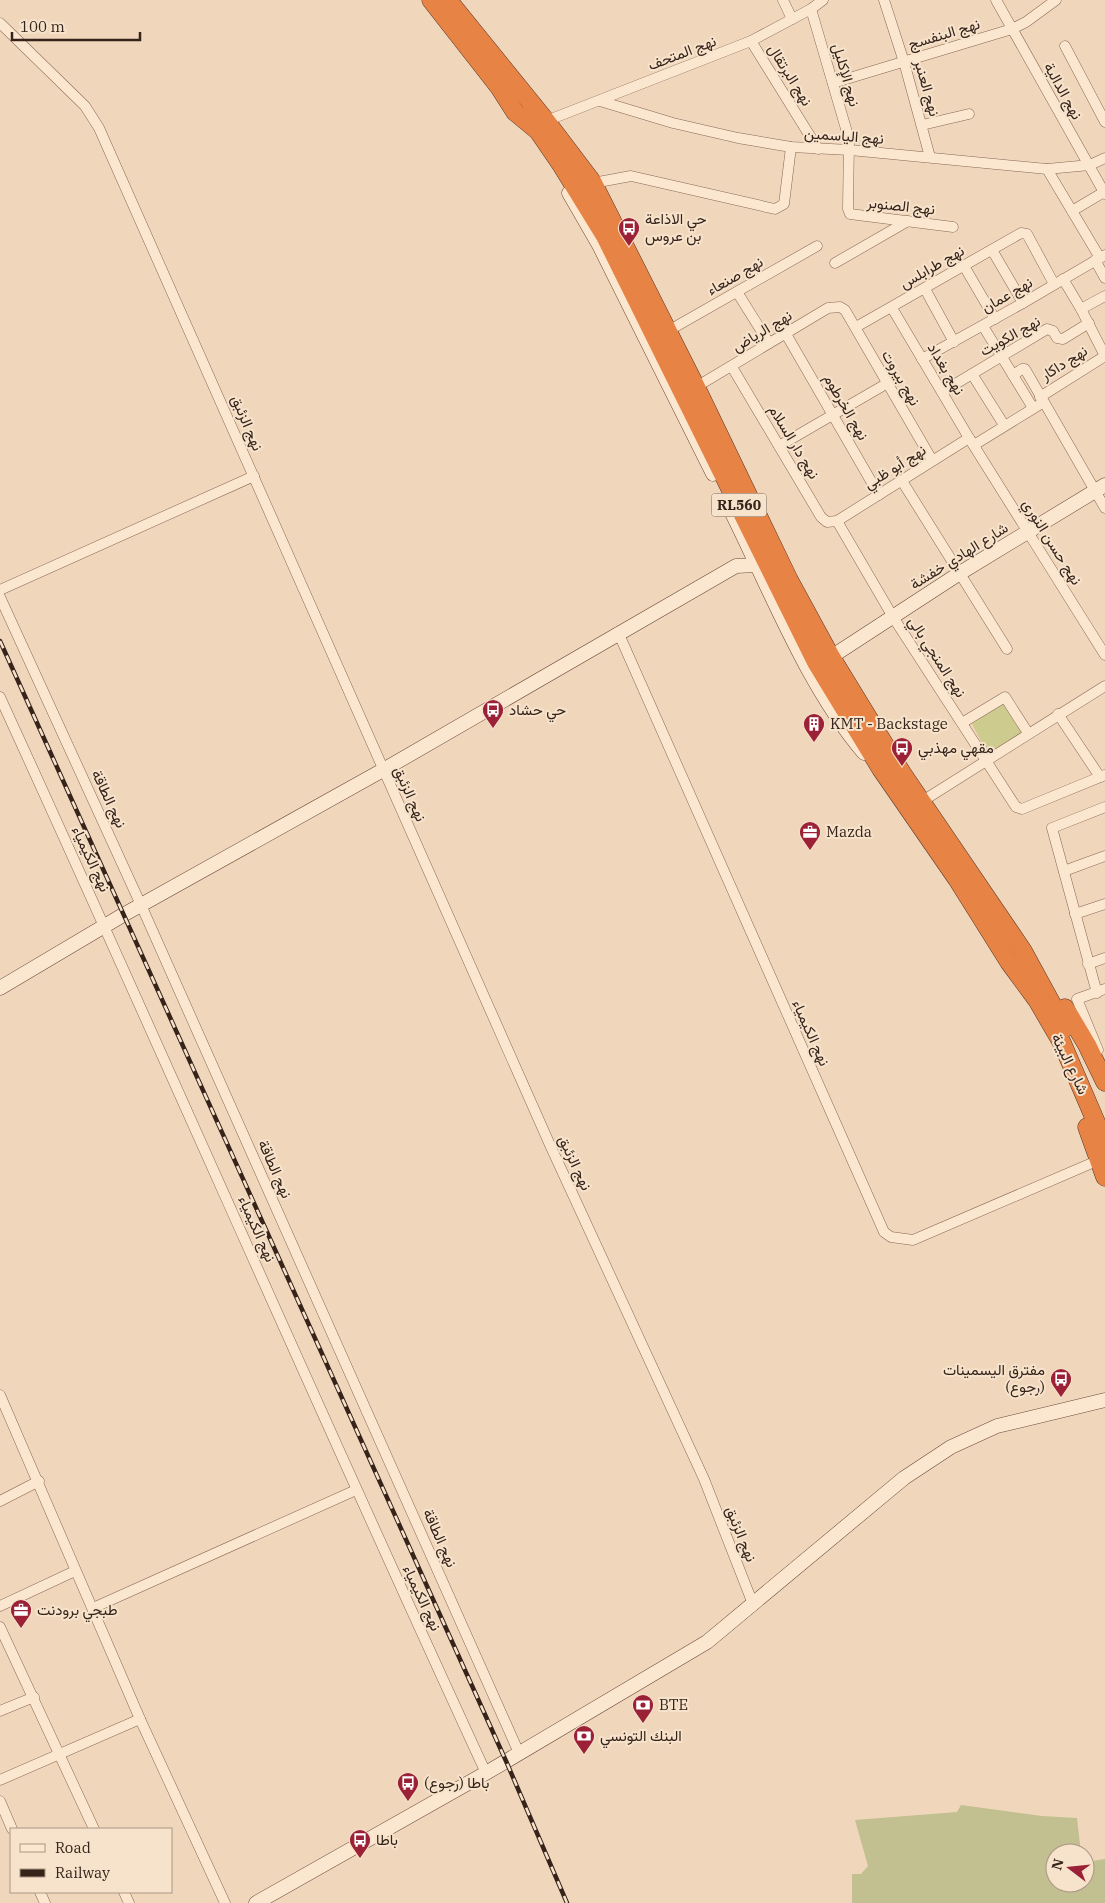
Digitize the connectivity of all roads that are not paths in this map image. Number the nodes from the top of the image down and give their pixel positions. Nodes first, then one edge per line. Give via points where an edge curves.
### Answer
1 (431, 0) edge
2 (448, 0) edge
3 (783, 0) edge
4 (823, 0) edge
5 (884, 0) edge
6 (996, 0) edge
7 (1056, 0) edge
8 (812, 8) junction
9 (792, 20) junction
10 (0, 23) edge
11 (1012, 30) junction
12 (751, 41) junction
13 (1065, 46) dead end
14 (904, 62) junction
15 (833, 83) junction
16 (600, 101) junction
17 (516, 112) junction
18 (969, 114) dead end
19 (546, 121) junction
20 (1105, 122) edge
21 (922, 125) junction
22 (791, 147) junction
23 (818, 149) junction
24 (850, 150) junction
25 (930, 157) junction
26 (1105, 158) edge
27 (1090, 165) junction
28 (1048, 169) junction
29 (593, 184) junction
30 (1104, 193) edge
31 (1072, 211) junction
32 (908, 221) junction
33 (953, 226) dead end
34 (816, 246) dead end
35 (992, 250) junction
36 (1100, 258) edge
37 (835, 263) dead end
38 (964, 266) junction
39 (1105, 278) edge
40 (1059, 281) junction
41 (925, 289) junction
42 (737, 292) junction
43 (1105, 296) edge
44 (1023, 304) junction
45 (892, 308) junction
46 (1081, 308) junction
47 (844, 310) joint
48 (995, 319) junction
49 (1089, 324) junction
50 (983, 326) junction
51 (856, 327) junction
52 (668, 331) junction
53 (786, 334) junction
54 (954, 342) junction
55 (769, 343) junction
56 (1105, 356) edge
57 (1001, 357) junction
58 (922, 358) junction
59 (732, 367) junction
60 (972, 374) junction
61 (1014, 374) junction
62 (886, 384) junction
63 (696, 387) junction
64 (942, 392) junction
65 (1041, 400) junction
66 (1033, 408) junction
67 (834, 415) junction
68 (1004, 425) junction
69 (972, 442) junction
70 (779, 446) junction
71 (932, 460) junction
72 (254, 476) junction
73 (902, 481) junction
74 (1100, 488) edge
75 (879, 494) junction
76 (1105, 508) edge
77 (837, 521) junction
78 (1028, 532) junction
79 (747, 542) junction
80 (736, 566) junction
81 (757, 566) junction
82 (960, 573) junction
83 (0, 590) edge
84 (0, 597) edge
85 (893, 617) junction
86 (618, 632) junction
87 (1007, 649) dead end
88 (1105, 655) edge
89 (831, 657) junction
90 (1105, 686) edge
91 (0, 697) edge
92 (1058, 714) junction
93 (962, 723) junction
94 (1028, 733) junction
95 (985, 761) junction
96 (880, 769) junction
97 (383, 770) junction
98 (1103, 776) edge
99 (921, 802) junction
100 (1105, 807) edge
101 (1105, 856) edge
102 (1064, 871) junction
103 (1105, 904) edge
104 (140, 905) junction
105 (1075, 914) junction
106 (105, 925) junction
107 (1023, 951) junction
108 (1105, 958) edge
109 (1088, 964) junction
110 (1021, 978) junction
111 (0, 988) edge
112 (1101, 991) edge
113 (1105, 1067) edge
114 (1105, 1082) edge
115 (1105, 1112) edge
116 (1105, 1142) edge
117 (1102, 1169) edge
118 (0, 1395) edge
119 (1105, 1400) edge
120 (38, 1481) junction
121 (356, 1490) junction
122 (0, 1501) edge
123 (75, 1571) junction
124 (753, 1604) junction
125 (0, 1606) edge
126 (93, 1608) junction
127 (0, 1627) edge
128 (3, 1642) edge
129 (34, 1697) junction
130 (0, 1712) edge
131 (140, 1719) junction
132 (519, 1753) junction
133 (60, 1755) junction
134 (486, 1773) junction
135 (0, 1780) edge
136 (0, 1801) edge
137 (12, 1828) edge
138 (94, 1828) edge
139 (225, 1903) edge
140 (256, 1903) edge

1 - 17 highway, RL560
2 - 19 highway, RL560
3 - 9 street
4 - 8 street, نهج المتحف
5 - 14 street, نهج العنبر
6 - 11 street, نهج الدالية
7 - 11 street, نهج البنفسج
8 - 9 street, نهج المتحف
8 - 15 street, نهج الإكليل
9 - 12 street, نهج المتحف
10 - 72 street, نهج الزئبق via 79,100 99,128
11 - 14 street, نهج البنفسج
11 - 27 street, نهج الدالية via 1072,140
12 - 16 street, نهج المتحف
12 - 23 street, نهج البرتقال
13 - 20 street
14 - 15 street, نهج البنفسج
14 - 21 street, نهج العنبر
15 - 24 street, نهج الإكليل
16 - 19 street, نهج المتحف
16 - 22 street, نهج الياسمين via 738,138
17 - 79 street via 599,245
17 - 96 highway, RL560 via 538,131 605,236 816,662
18 - 21 street
19 - 29 highway, RL560
21 - 25 street, نهج العنبر
22 - 23 street, نهج الياسمين
22 - 29 street via 784,204 775,209 631,176
23 - 24 street, نهج الياسمين
24 - 25 street, نهج الياسمين
24 - 32 street, نهج الصنوبر via 850,214
25 - 28 street, نهج الياسمين
26 - 27 street, نهج الياسمين
27 - 28 street, نهج الياسمين
27 - 30 street, نهج الدالية
28 - 31 street
29 - 52 highway, RL560
30 - 31 street
31 - 36 street
32 - 33 street, نهج الصنوبر
32 - 37 street
34 - 42 street, نهج صنعاء
35 - 38 street, نهج طرابلس
35 - 40 street, نهج طرابلس via 1023,233 1027,234
35 - 44 street
36 - 39 street
36 - 40 street, نهج عمان
38 - 41 street, نهج طرابلس
38 - 48 street
40 - 44 street, نهج عمان
40 - 46 street
41 - 45 street, نهج طرابلس
41 - 54 street
42 - 52 street, نهج صنعاء
42 - 55 street
43 - 46 street
44 - 48 street, نهج عمان
45 - 51 street, نهج طرابلس
45 - 58 street, نهج بغداد
46 - 49 street
47 - 51 street, نهج بيروت
47 - 53 street, نهج الرياض via 828,308
48 - 50 street, نهج عمان
49 - 56 street
49 - 57 street, نهج الكويت via 1063,339 1057,338 1047,328
50 - 54 street, نهج عمان
50 - 57 street
51 - 62 street, نهج بيروت
52 - 63 highway, RL560
53 - 55 street, نهج الرياض
53 - 67 street, نهج الخرطوم
54 - 58 street, نهج عمان
55 - 59 street, نهج الرياض
56 - 65 street, نهج داكار
57 - 60 street, نهج الكويت
57 - 61 street
58 - 64 street, نهج بغداد
59 - 63 street, نهج الرياض
59 - 70 street, نهج دار السلام
60 - 64 street, نهج الكويت
60 - 68 street
61 - 65 street via 1025,369
61 - 66 street
62 - 67 street
62 - 71 street, نهج بيروت
63 - 89 highway, RL560 via 789,580
64 - 69 street, نهج بغداد
65 - 66 street, نهج أبو ظبي
65 - 74 street
66 - 68 street, نهج أبو ظبي
67 - 70 street
67 - 75 street, نهج الخرطوم
68 - 69 street, نهج أبو ظبي
69 - 71 street, نهج أبو ظبي
69 - 78 street, نهج حسن النوري
70 - 77 street, نهج دار السلام via 821,517 828,522
71 - 73 street, نهج أبو ظبي
72 - 83 street
72 - 97 street, نهج الزئبق
73 - 75 street, نهج أبو ظبي
73 - 82 street
74 - 76 street
74 - 78 street, شارع الهادي خفشة
75 - 77 street, نهج أبو ظبي
77 - 85 street, نهج المنجي بالي
78 - 82 street, شارع الهادي خفشة
78 - 88 street, نهج حسن النوري
79 - 80 street
79 - 81 street
80 - 81 street
80 - 86 street
81 - 96 street via 806,664 842,724 870,762
82 - 85 street, شارع الهادي خفشة
82 - 87 street
84 - 104 street, نهج الطاقة
85 - 89 street, شارع الهادي خفشة
85 - 93 street, نهج المنجي بالي
86 - 97 street
86 - 117 street, نهج الكيمياء via 884,1232 891,1237 913,1240
89 - 99 highway, RL560
90 - 92 street
91 - 106 street, نهج الكيمياء
92 - 94 street
92 - 98 street
93 - 94 street via 1005,698
93 - 95 street, نهج المنجي بالي
94 - 95 street
95 - 98 street, نهج المنجي بالي via 1016,808 1022,809
95 - 99 street
96 - 110 highway, RL560 via 958,879
97 - 104 street
97 - 124 street, نهج الزئبق via 550,1145 704,1479
99 - 107 highway, RL560
100 - 102 street via 1052,828
101 - 102 street
102 - 105 street
103 - 105 street
104 - 106 street
104 - 132 street, نهج الطاقة
105 - 109 street
106 - 111 street
106 - 121 street, نهج الكيمياء
107 - 114 highway via 1042,970
107 - 115 highway, RL560 via 1045,988
108 - 109 street
109 - 112 street
110 - 116 highway, شارع البيئة / RL560 via 1044,1014 1080,1084
110 - 117 highway via 1082,1115
112 - 113 street via 1077,999
118 - 120 street
119 - 124 street via 997,1426 950,1447 904,1478
120 - 122 street
120 - 123 street
121 - 126 street
121 - 134 street, نهج الكيمياء
123 - 125 street
123 - 126 street
124 - 132 street via 707,1642
126 - 131 street
127 - 128 street
128 - 129 street
129 - 130 street
129 - 133 street
131 - 133 street
131 - 139 street
132 - 134 street
133 - 135 street
133 - 138 street
134 - 140 street
136 - 137 street

